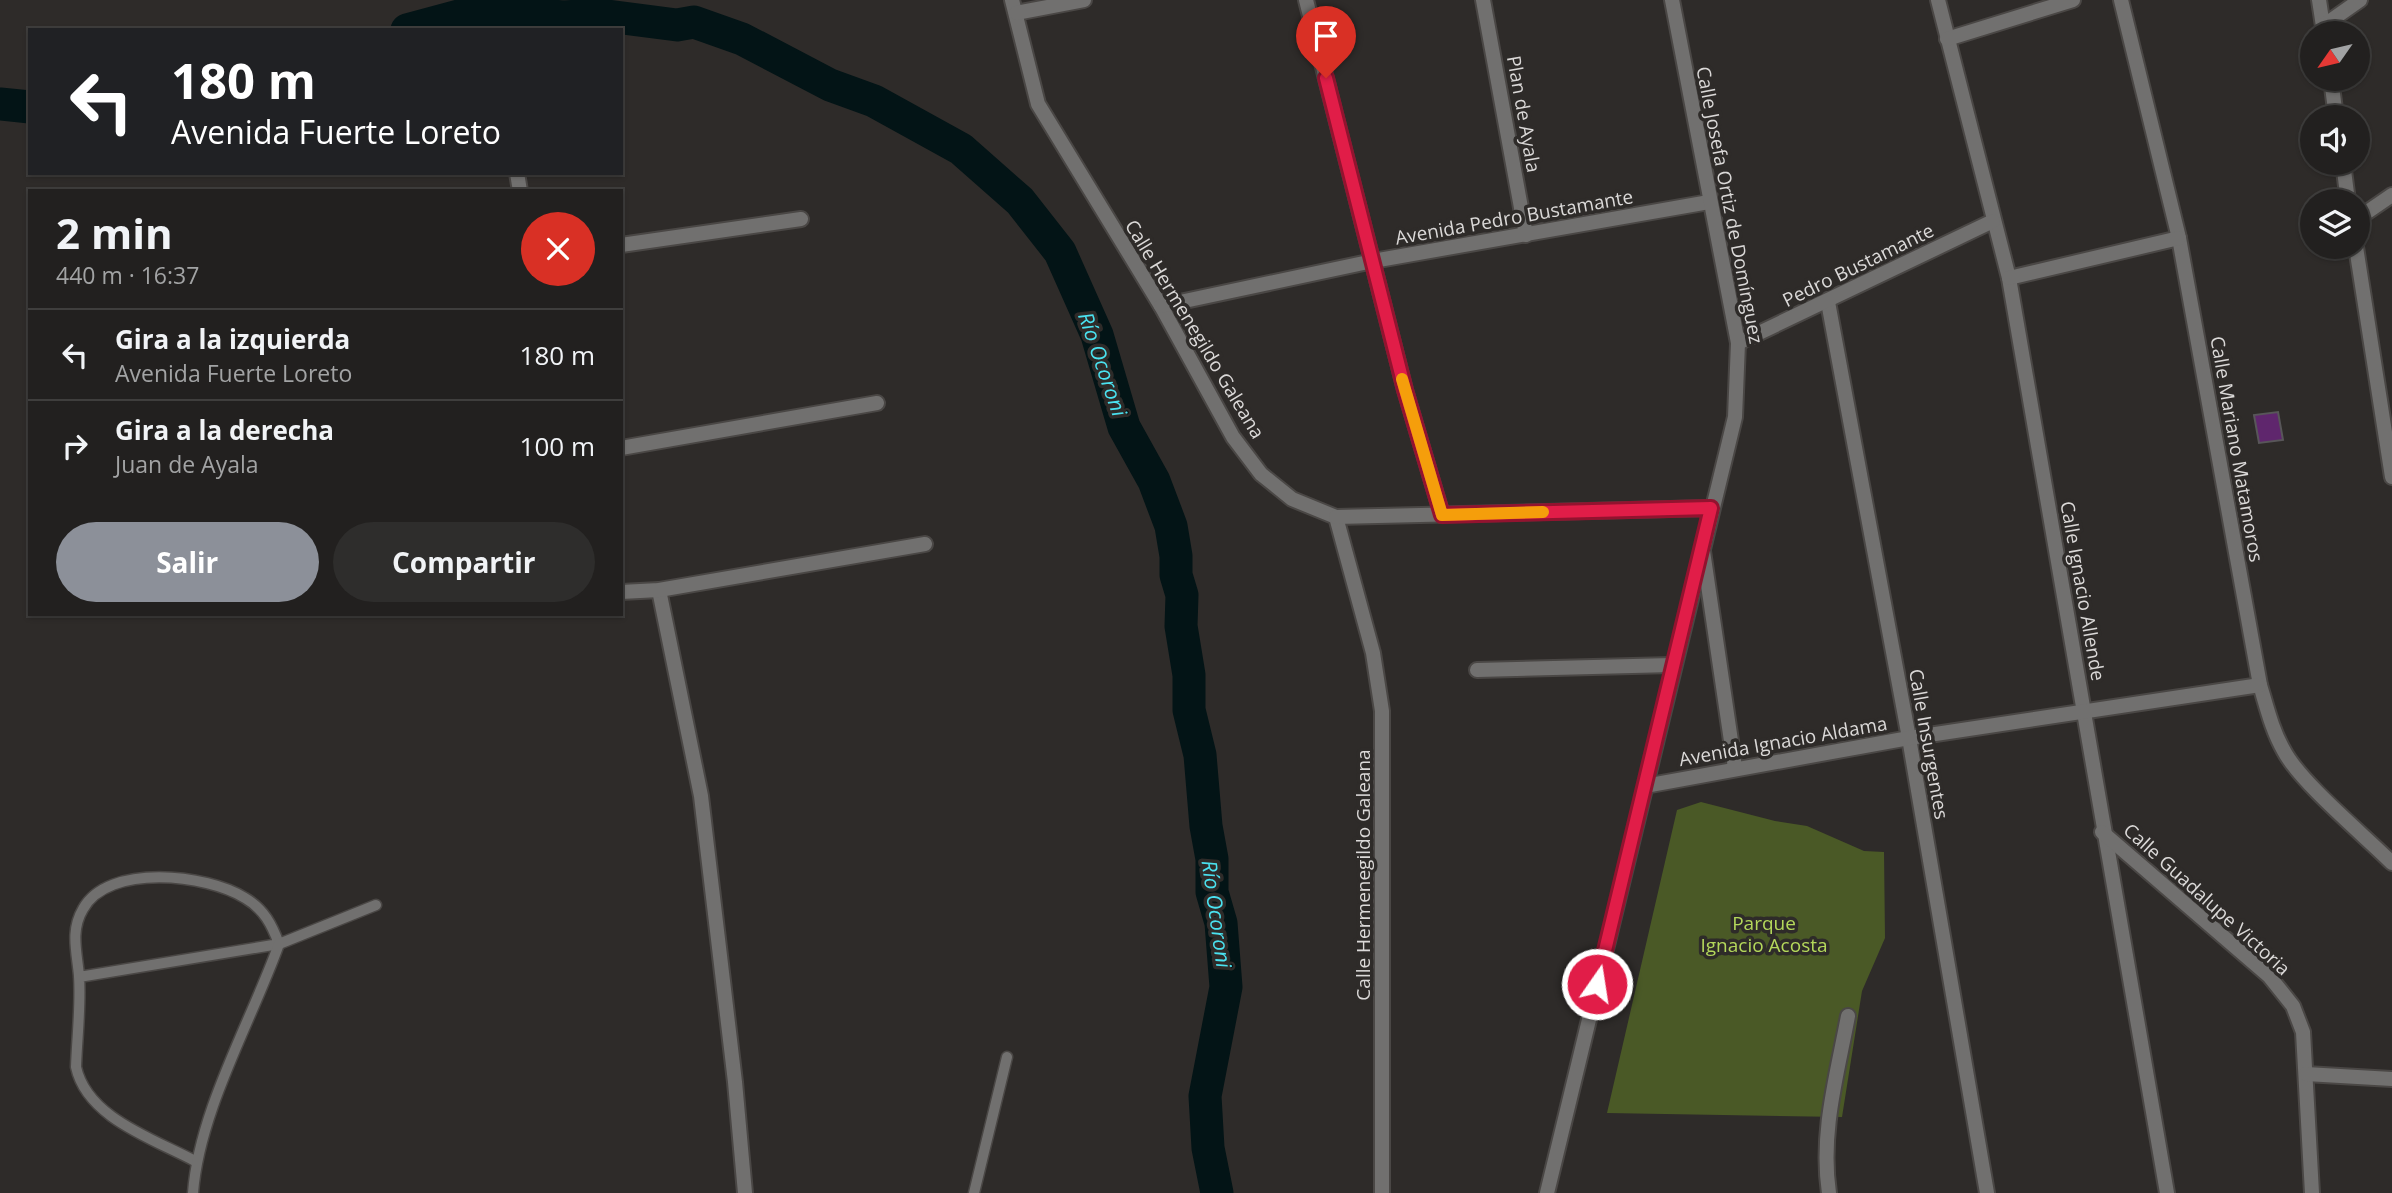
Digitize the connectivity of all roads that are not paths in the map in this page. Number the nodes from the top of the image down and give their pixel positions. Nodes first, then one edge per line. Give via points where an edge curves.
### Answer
1 (1084, 0) edge
2 (1306, 0) edge
3 (1483, 0) edge
4 (1672, 0) edge
5 (1938, 0) edge
6 (2073, 0) edge
7 (2121, 0) edge
8 (2319, 0) edge
9 (2360, 0) edge
10 (1014, 7) edge
11 (2322, 21) edge
12 (2333, 21) edge
13 (1947, 39) junction
14 (2392, 195) edge
15 (1709, 202) junction
16 (2370, 210) edge
17 (801, 219) dead end
18 (1993, 221) junction
19 (1526, 235) junction
20 (2179, 238) junction
21 (623, 245) edge
22 (2358, 259) edge
23 (1373, 261) junction
24 (2009, 278) junction
25 (1828, 302) junction
26 (1161, 306) junction
27 (1738, 343) junction
28 (877, 403) dead end
29 (2387, 407) edge
30 (623, 448) edge
31 (2392, 477) edge
32 (1711, 508) junction
33 (1442, 515) junction
34 (1336, 517) junction
35 (1702, 543) junction
36 (925, 544) dead end
37 (659, 590) junction
38 (623, 592) edge
39 (1672, 665) junction
40 (1477, 670) dead end
41 (2260, 685) junction
42 (2085, 712) junction
43 (1909, 738) junction
44 (1735, 768) junction
45 (1644, 786) junction
46 (2102, 832) junction
47 (2392, 863) edge
48 (376, 905) dead end
49 (279, 944) junction
50 (79, 977) junction
51 (1848, 1016) dead end
52 (1007, 1057) dead end
53 (2306, 1074) junction
54 (2392, 1079) edge
55 (195, 1161) junction
56 (193, 1193) edge
57 (745, 1193) edge
58 (974, 1193) edge
59 (1382, 1193) edge
60 (1547, 1193) edge
61 (1829, 1193) edge
62 (1987, 1193) edge
63 (2167, 1193) edge
64 (2312, 1193) edge

1 - 10 street
2 - 23 street
3 - 19 street, Plan de Ayala
4 - 15 street, Calle Josefa Ortiz de Domínguez
5 - 13 street, Calle Ignacio Allende
6 - 13 street
7 - 20 street, Calle Mariano Matamoros
8 - 11 street
9 - 12 street
10 - 26 street, Calle Hermenegildo Galeana via 1038,104
13 - 18 street, Calle Ignacio Allende
14 - 16 street
15 - 19 street, Avenida Pedro Bustamante
15 - 27 street, Calle Josefa Ortiz de Domínguez
17 - 21 street
18 - 24 street, Calle Ignacio Allende
18 - 25 street, Pedro Bustamante
19 - 23 street, Avenida Pedro Bustamante
20 - 24 street
20 - 41 street, Calle Mariano Matamoros
22 - 29 street
23 - 26 street, Avenida Pedro Bustamante
23 - 33 street
24 - 42 street, Calle Ignacio Allende
25 - 27 street, Pedro Bustamante
25 - 43 street, Calle Insurgentes
26 - 34 street, Calle Hermenegildo Galeana via 1233,437 1261,474 1292,499
27 - 32 street, Calle Josefa Ortiz de Domínguez via 1735,417
28 - 30 street
29 - 31 street
32 - 33 street
32 - 35 street, Calle Josefa Ortiz de Domínguez
33 - 34 street
34 - 59 street, Calle Hermenegildo Galeana via 1373,653 1381,711
35 - 39 street, Calle Josefa Ortiz de Domínguez
35 - 44 street
36 - 37 street
37 - 38 street
37 - 57 street via 701,796
39 - 40 street
39 - 45 street, Calle Josefa Ortiz de Domínguez
41 - 42 street, Avenida Ignacio Aldama
41 - 47 street, Calle Mariano Matamoros via 2285,754
42 - 43 street, Avenida Ignacio Aldama
42 - 46 street, Calle Ignacio Allende
43 - 44 street, Avenida Ignacio Aldama
43 - 62 street, Calle Insurgentes
44 - 45 street, Avenida Ignacio Aldama
45 - 60 street, Calle Josefa Ortiz de Domínguez
46 - 53 street, Calle Guadalupe Victoria via 2269,976 2293,1006 2303,1032
46 - 63 street, Calle Ignacio Allende
48 - 49 lane
49 - 50 lane
49 - 50 lane via 269,919 247,899 223,887 180,877 134,879 92,895 84,907 75,936
49 - 55 lane
50 - 55 lane via 76,1067 80,1083 111,1116
51 - 61 street via 1826,1133
52 - 58 lane
53 - 54 street
53 - 64 street, Calle Guadalupe Victoria
55 - 56 lane

